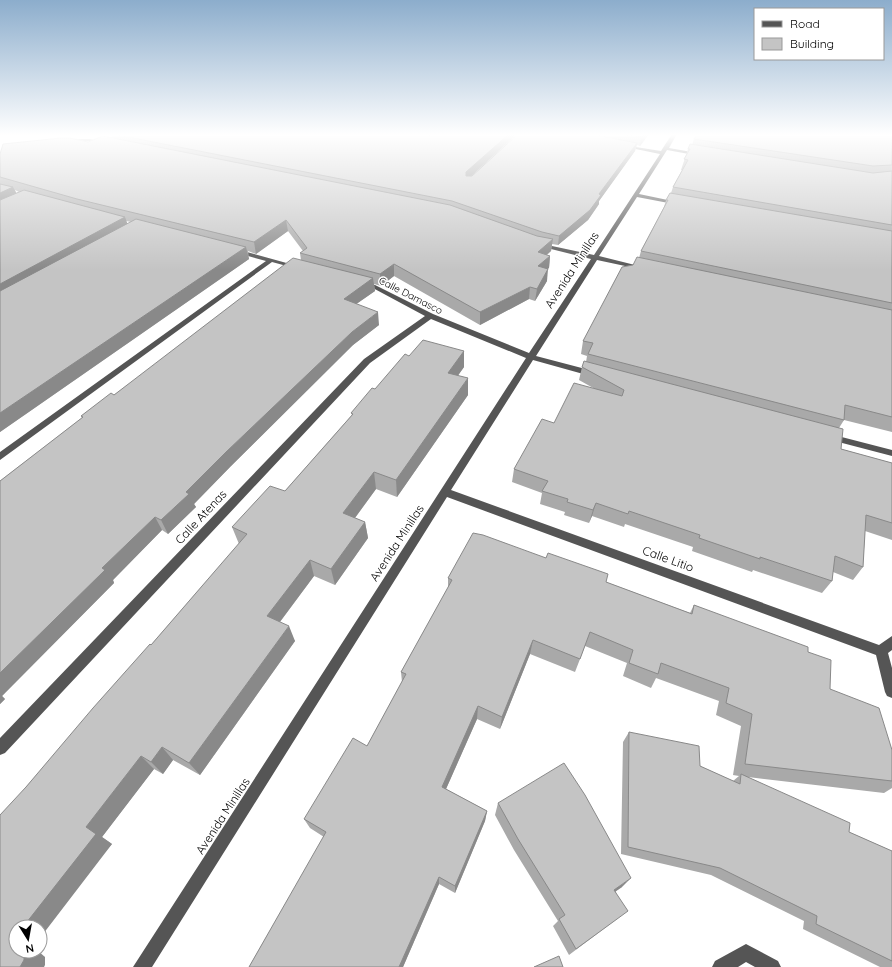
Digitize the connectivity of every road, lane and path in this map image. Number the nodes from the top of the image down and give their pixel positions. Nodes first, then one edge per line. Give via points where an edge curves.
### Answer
1 (647, 179) edge
2 (636, 195) junction
3 (682, 204) edge
4 (531, 242) edge
5 (227, 249) edge
6 (596, 258) junction
7 (271, 260) junction
8 (307, 269) edge
9 (650, 269) edge
10 (351, 280) edge
11 (430, 316) junction
12 (531, 357) junction
13 (600, 376) edge
14 (823, 435) edge
15 (892, 453) edge
16 (0, 457) edge
17 (445, 492) junction
18 (892, 642) edge
19 (881, 651) junction
20 (892, 692) edge
21 (0, 748) edge
22 (142, 967) edge
23 (721, 967) edge
24 (772, 967) edge

1 - 2 street, Avenida Minillas
2 - 3 street
2 - 6 street, Avenida Minillas
4 - 6 street
5 - 7 street
6 - 9 street
6 - 12 street, Avenida Minillas
7 - 8 street
7 - 16 street
10 - 11 street, Calle Damasco via 373,286
11 - 12 street, Calle Damasco
11 - 21 street, Calle Atenas via 367,361
12 - 13 street, Calle Damasco
12 - 17 street, Avenida Minillas
14 - 15 street
17 - 19 street, Calle Litio
17 - 22 street, Avenida Minillas
18 - 19 street
19 - 20 street
23 - 24 street via 746,952

